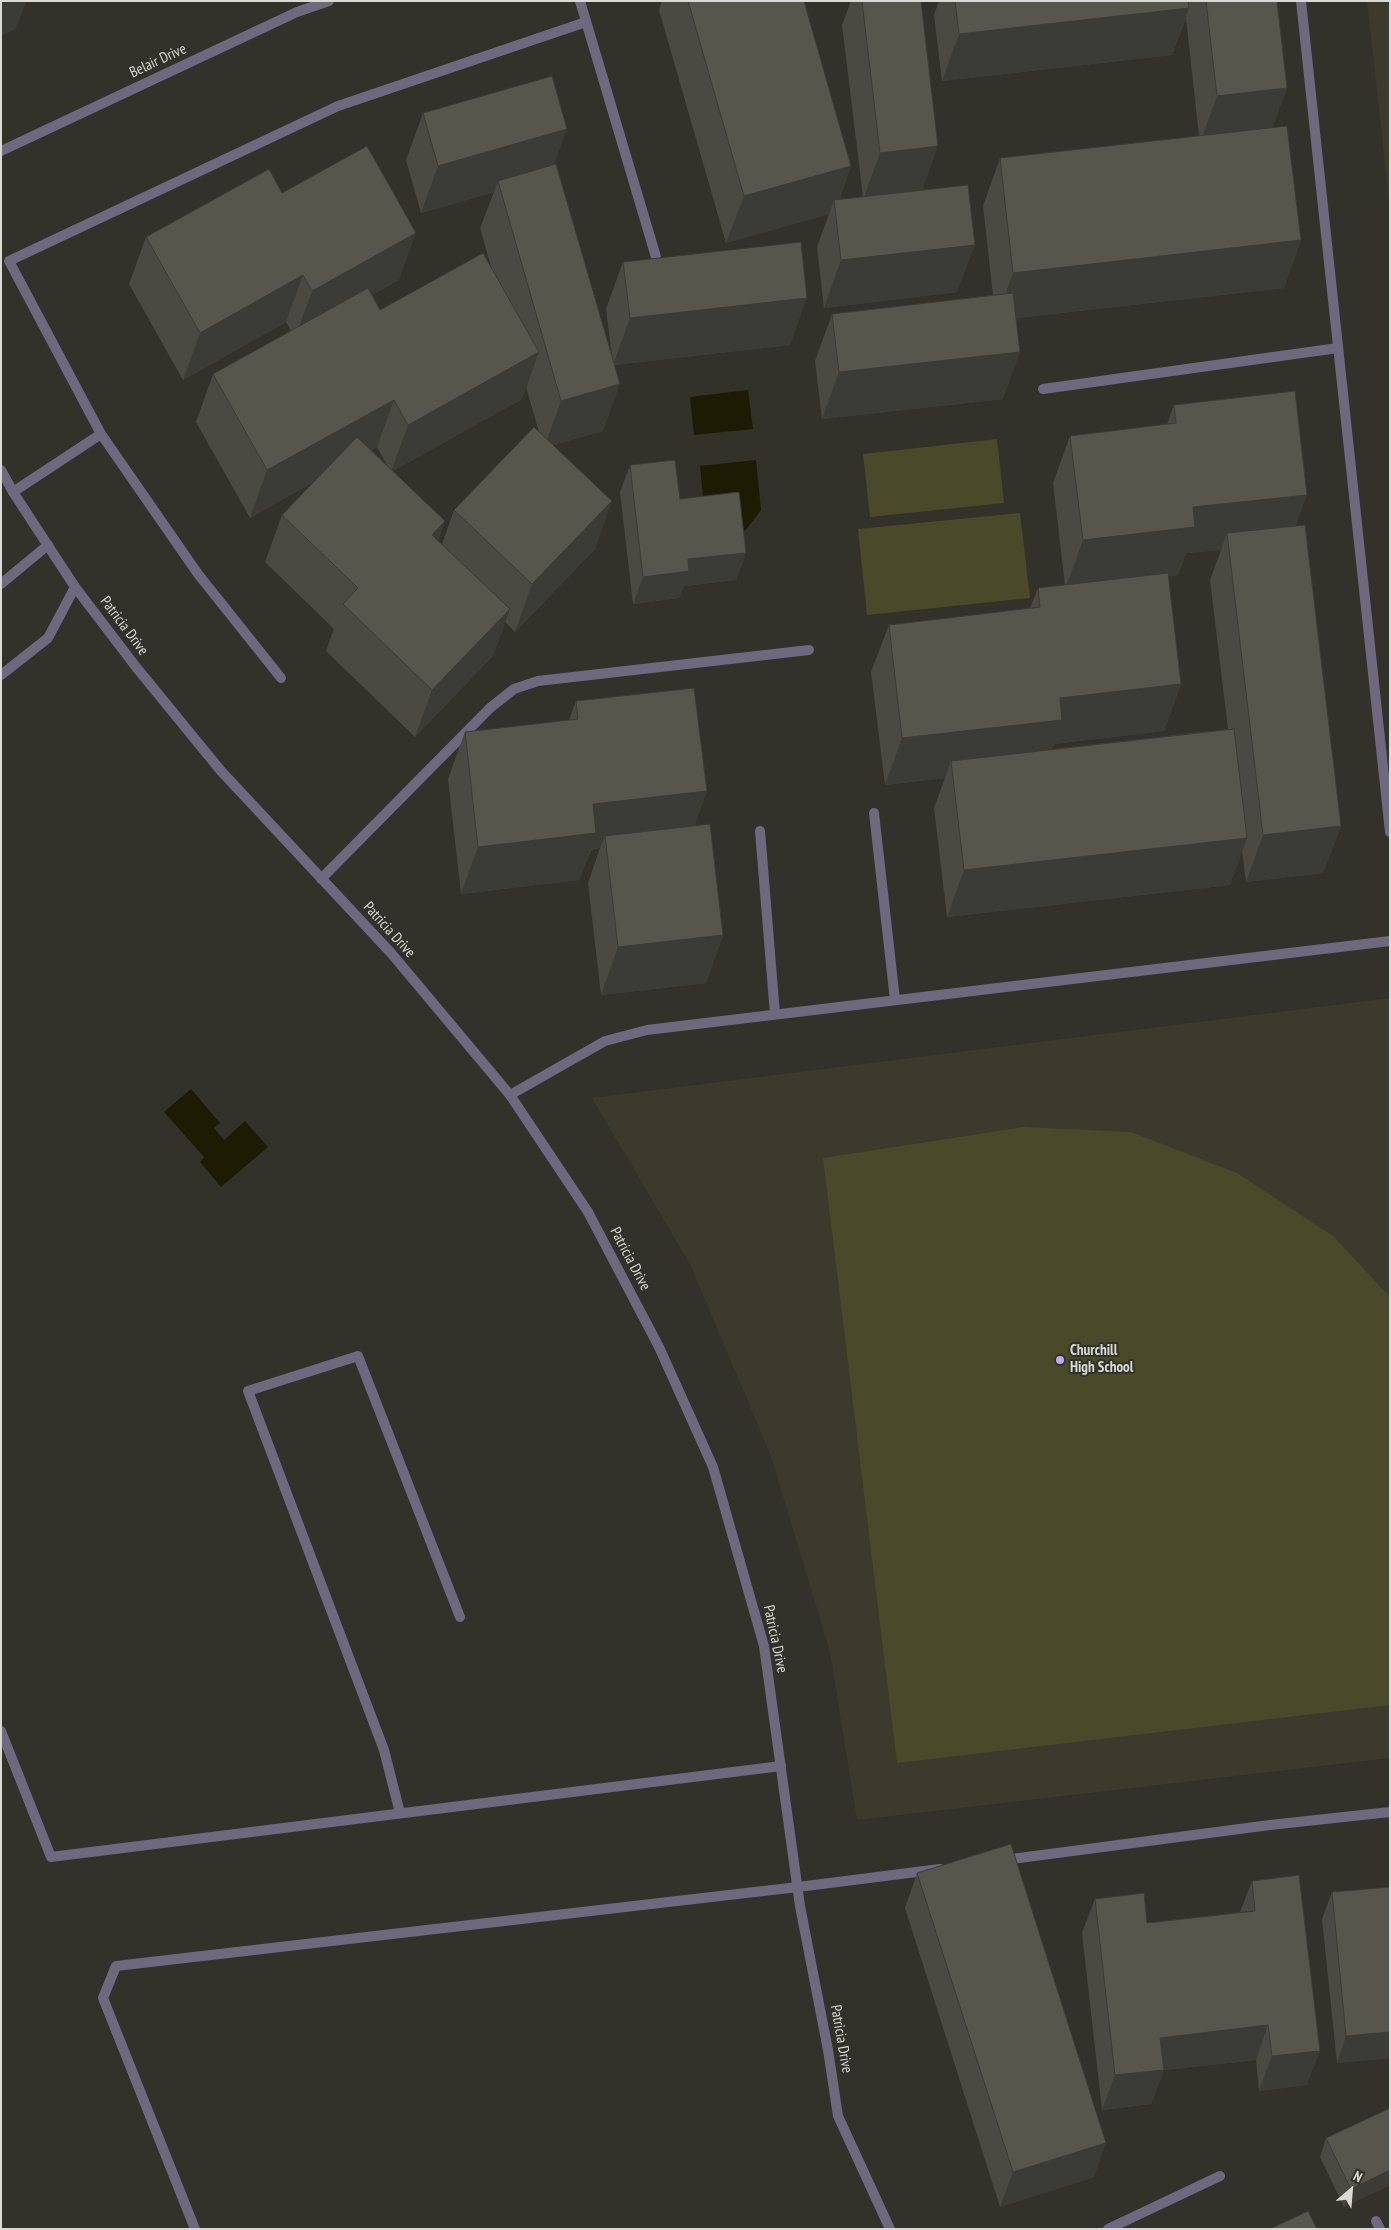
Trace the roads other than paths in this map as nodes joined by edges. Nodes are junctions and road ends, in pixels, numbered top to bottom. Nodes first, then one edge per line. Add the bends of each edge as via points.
1 (329, 1) edge
2 (580, 1) edge
3 (1301, 1) edge
4 (586, 22) junction
5 (1, 151) edge
6 (656, 257) edge
7 (1338, 348) junction
8 (1043, 389) dead end
9 (101, 434) junction
10 (1, 470) edge
11 (13, 492) junction
12 (48, 545) junction
13 (1, 584) edge
14 (75, 587) junction
15 (808, 650) dead end
16 (1, 675) edge
17 (281, 678) dead end
18 (874, 813) dead end
19 (760, 831) dead end
20 (1390, 832) edge
21 (321, 879) junction
22 (1390, 941) edge
23 (895, 1000) junction
24 (775, 1014) junction
25 (510, 1095) junction
26 (460, 1617) dead end
27 (1, 1731) edge
28 (781, 1766) junction
29 (1390, 1812) edge
30 (400, 1813) junction
31 (995, 1862) edge
32 (955, 1867) edge
33 (798, 1888) junction
34 (1220, 2176) dead end
35 (195, 2229) edge
36 (890, 2229) edge
37 (1108, 2229) edge

1 - 5 street, Belair Drive via 297,12
2 - 4 street
3 - 7 street
4 - 6 street
4 - 9 street via 338,106 9,261
7 - 8 street
7 - 20 street
9 - 11 street
9 - 17 street via 198,574
10 - 11 street, Patricia Drive
11 - 12 street, Patricia Drive
12 - 13 street
12 - 14 street, Patricia Drive
14 - 16 street via 48,638
14 - 21 street, Patricia Drive via 221,772
15 - 21 street via 538,681 514,689 490,708
18 - 23 street
19 - 24 street
21 - 25 street, Patricia Drive via 391,953
22 - 23 street
23 - 24 street
24 - 25 street via 647,1030 605,1041
25 - 28 street, Patricia Drive via 588,1212 659,1347 713,1467 764,1646
26 - 30 street via 358,1356 248,1391 384,1750
27 - 30 street via 51,1857
28 - 30 street
28 - 33 street, Patricia Drive
29 - 31 street
32 - 33 street
33 - 35 street via 116,1966 103,1998
33 - 36 street, Patricia Drive via 838,2116
34 - 37 street

